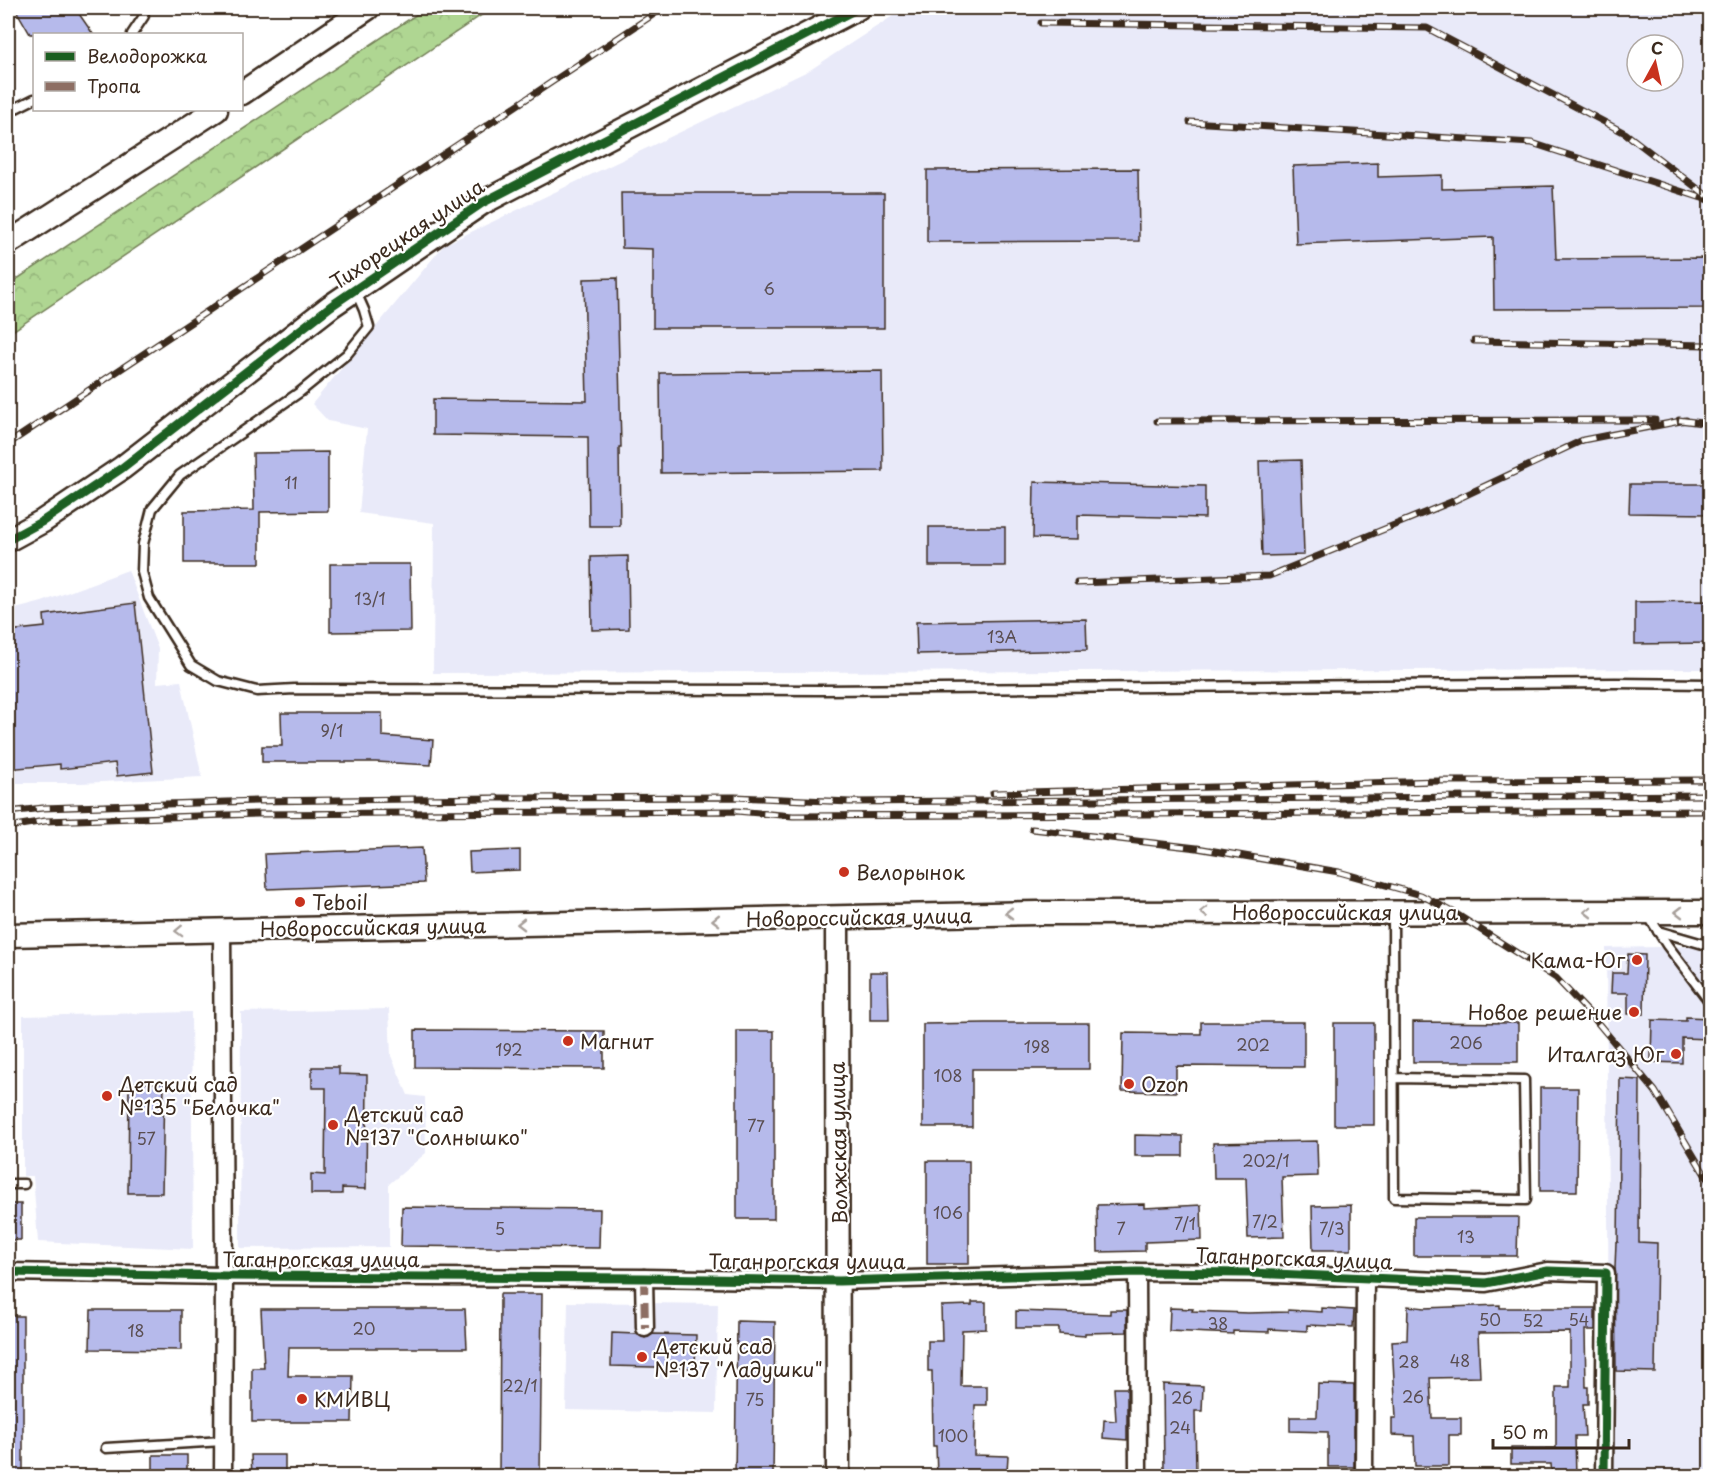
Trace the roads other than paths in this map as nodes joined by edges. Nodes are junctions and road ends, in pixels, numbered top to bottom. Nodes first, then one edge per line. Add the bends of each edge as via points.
1 (141, 8) edge
2 (368, 8) edge
3 (858, 8) edge
4 (133, 33) edge
5 (243, 92) edge
6 (33, 100) edge
7 (214, 111) edge
8 (8, 112) edge
9 (8, 243) edge
10 (355, 290) junction
11 (8, 540) edge
12 (1710, 684) edge
13 (1394, 912) junction
14 (1710, 912) edge
15 (837, 918) junction
16 (1653, 922) junction
17 (222, 930) junction
18 (8, 935) edge
19 (1710, 946) edge
20 (1710, 1002) edge
21 (1394, 1078) junction
22 (8, 1184) edge
23 (24, 1184) dead end
24 (8, 1272) edge
25 (1137, 1272) junction
26 (224, 1276) junction
27 (644, 1278) junction
28 (1365, 1279) junction
29 (839, 1281) junction
30 (645, 1328) dead end
31 (223, 1441) junction
32 (106, 1448) dead end
33 (223, 1476) edge
34 (838, 1476) edge
35 (1138, 1476) edge
36 (1364, 1476) edge
37 (1604, 1476) edge

1 - 4 lane via 144,16
2 - 5 street
3 - 10 street, Тихорецкая улица via 482,203
6 - 8 lane
7 - 9 street
10 - 11 street, Тихорецкая улица via 122,468
10 - 12 lane via 369,327 362,338 300,392 180,475 152,509 143,544 142,572 149,598 191,665 218,681 257,691
13 -> 15 street, Новороссийская улица
16 -> 13 street, Новороссийская улица
13 - 21 lane
14 -> 16 street, Новороссийская улица
15 -> 17 street, Новороссийская улица
15 - 29 street, Волжская улица
16 - 19 lane
16 - 20 lane
17 -> 18 street, Новороссийская улица
17 - 26 street
21 - 21 lane via 1394,1198 1526,1200 1524,1080
22 - 23 lane
24 - 26 street, Таганрогская улица
25 - 28 street, Таганрогская улица
25 - 29 street, Таганрогская улица
25 - 35 street
26 - 27 street, Таганрогская улица
26 - 31 street
27 - 29 street, Таганрогская улица
27 - 30 street
28 - 36 street
28 - 37 street, Таганрогская улица via 1486,1283 1548,1271 1606,1273
29 - 34 street, Волжская улица
31 - 32 lane
31 - 33 street

